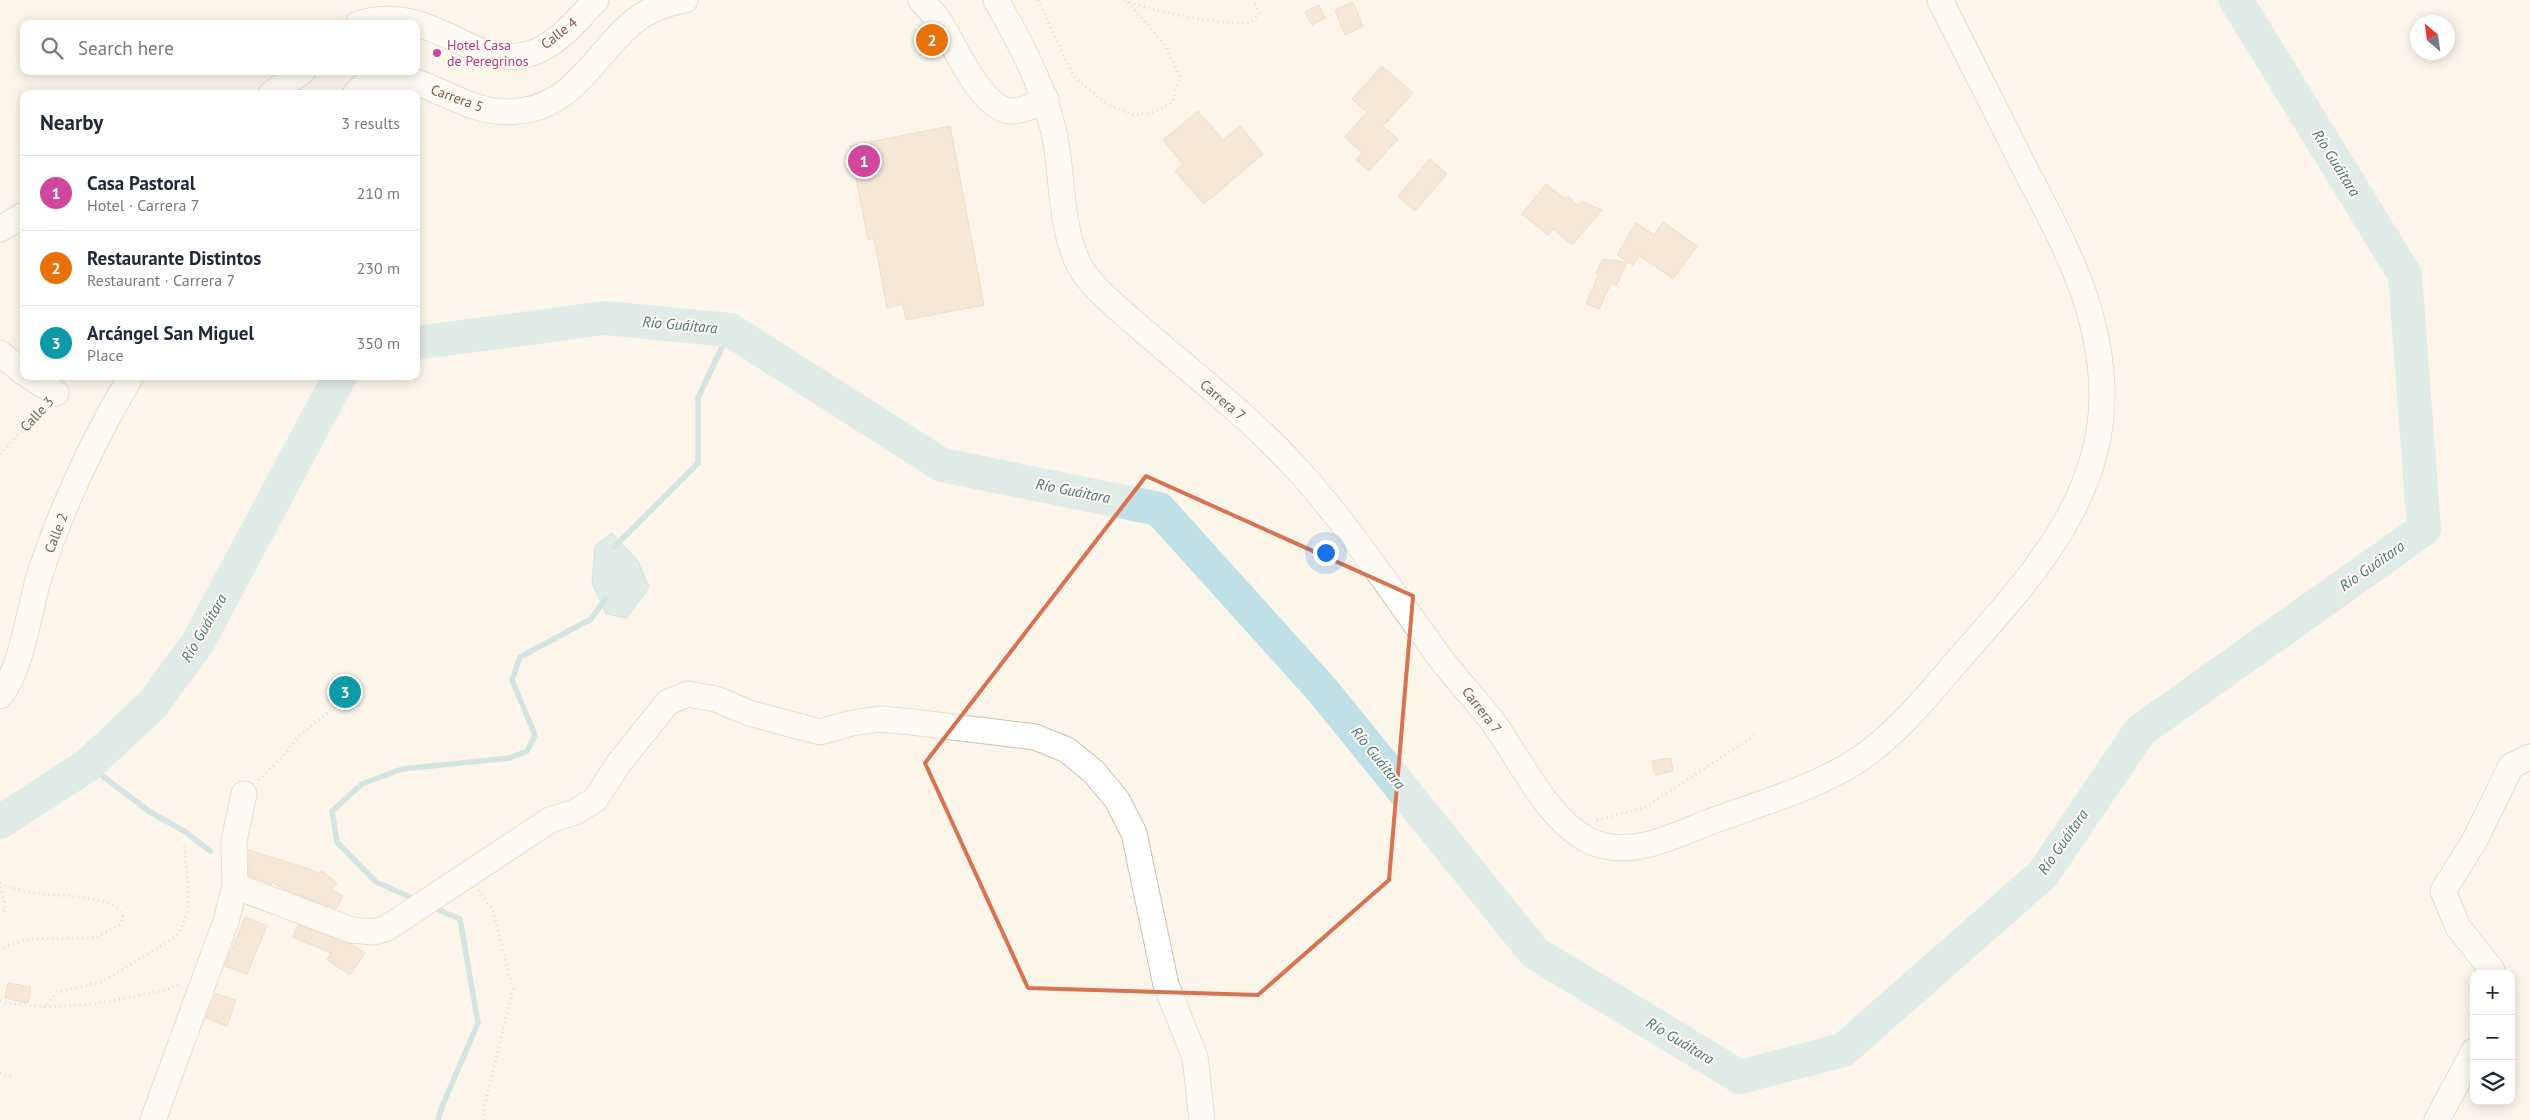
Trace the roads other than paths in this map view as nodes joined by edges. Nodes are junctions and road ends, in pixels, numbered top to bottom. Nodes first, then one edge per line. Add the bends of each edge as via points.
1 (596, 0) edge
2 (685, 0) edge
3 (921, 0) edge
4 (996, 0) edge
5 (1940, 0) edge
6 (364, 20) edge
7 (297, 75) edge
8 (362, 87) edge
9 (277, 90) edge
10 (1046, 99) junction
11 (20, 217) edge
12 (0, 229) edge
13 (0, 353) edge
14 (20, 370) edge
15 (35, 380) edge
16 (129, 380) edge
17 (56, 393) road end
18 (0, 696) edge
19 (2530, 757) edge
20 (244, 794) road end
21 (235, 886) junction
22 (2492, 970) edge
23 (2470, 1058) edge
24 (153, 1120) edge
25 (1202, 1120) edge
26 (2437, 1120) edge

1 - 6 street, Calle 4 via 549,45 531,53 515,55 494,50 438,12 416,5 380,9
2 - 8 street, Carrera 5 via 663,4 634,22 566,93 541,106 519,111 475,107 415,82 381,76
3 - 10 street via 940,22 965,68 999,107 1013,111
4 - 10 street, Carrera 7 via 1030,59
5 - 10 street, Carrera 7 via 2052,221 2090,308 2099,346 2102,397 2099,435 2086,480 2064,526 2022,587 1883,742 1854,763 1826,777 1659,841 1624,849 1593,843 1568,827 1492,721 1305,478 1273,442 1100,292 1080,266 1068,235 1054,131
7 - 9 street
11 - 12 street
13 - 14 street
15 - 17 street
16 - 18 street, Calle 2 via 76,483 57,528 39,577 14,673
19 - 22 street via 2511,766 2474,840 2443,892 2458,928
20 - 21 street via 234,841
21 - 24 street via 223,931
21 - 25 street via 351,930 362,932 387,928 550,820 575,812 595,800 619,763 668,702 688,694 716,699 749,713 820,732 880,719 1035,737 1067,750 1094,772 1117,800 1134,833 1166,985 1195,1057
23 - 26 street

